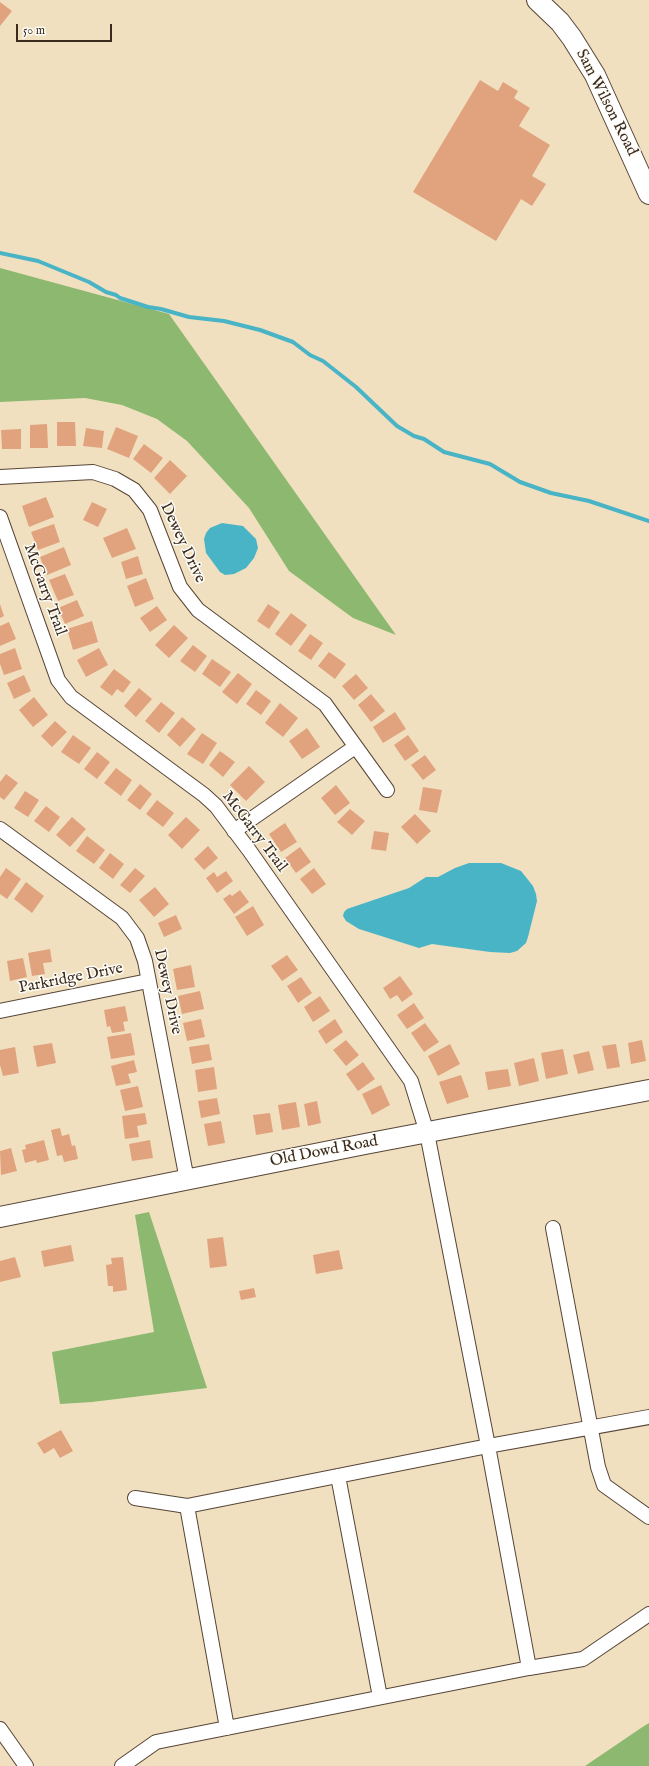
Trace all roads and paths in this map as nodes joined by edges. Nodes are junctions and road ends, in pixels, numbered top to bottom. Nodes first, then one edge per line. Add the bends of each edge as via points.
1 (537, 0) edge
2 (649, 194) edge
3 (0, 477) edge
4 (0, 517) edge
5 (355, 747) junction
6 (387, 790) dead end
7 (0, 829) edge
8 (234, 832) junction
9 (148, 981) junction
10 (0, 1011) edge
11 (649, 1090) edge
12 (427, 1133) junction
13 (187, 1180) junction
14 (0, 1217) edge
15 (553, 1228) dead end
16 (649, 1417) edge
17 (591, 1428) junction
18 (488, 1446) junction
19 (338, 1476) junction
20 (135, 1498) dead end
21 (187, 1506) junction
22 (649, 1517) edge
23 (649, 1614) edge
24 (529, 1668) junction
25 (380, 1698) junction
26 (227, 1728) junction
27 (0, 1729) edge
28 (26, 1766) edge
29 (122, 1766) edge

1 - 2 street, Sam Wilson Road via 560,22 595,75
3 - 5 street, Dewey Drive via 93,472 115,479 134,490 150,510 180,587 198,610 325,704
4 - 8 street, McGarry Trail via 58,680 71,697 204,795 216,806
5 - 6 street, Dewey Drive
5 - 8 street
7 - 9 street, Dewey Drive via 122,918 137,938 145,961
8 - 12 street, McGarry Trail via 411,1081
9 - 10 street, Parkridge Drive
9 - 13 street, Dewey Drive
11 - 12 street, Old Dowd Road
12 - 13 street, Old Dowd Road
12 - 18 street, McGarry Trail
13 - 14 street, Old Dowd Road
15 - 17 street
16 - 17 street
17 - 18 street
17 - 22 street via 604,1485
18 - 19 street
18 - 24 street, McGarry Trail
19 - 21 street
19 - 25 street
20 - 21 street
21 - 26 street
23 - 24 street via 583,1660
24 - 25 street
25 - 26 street
26 - 29 street via 156,1742
27 - 28 street

